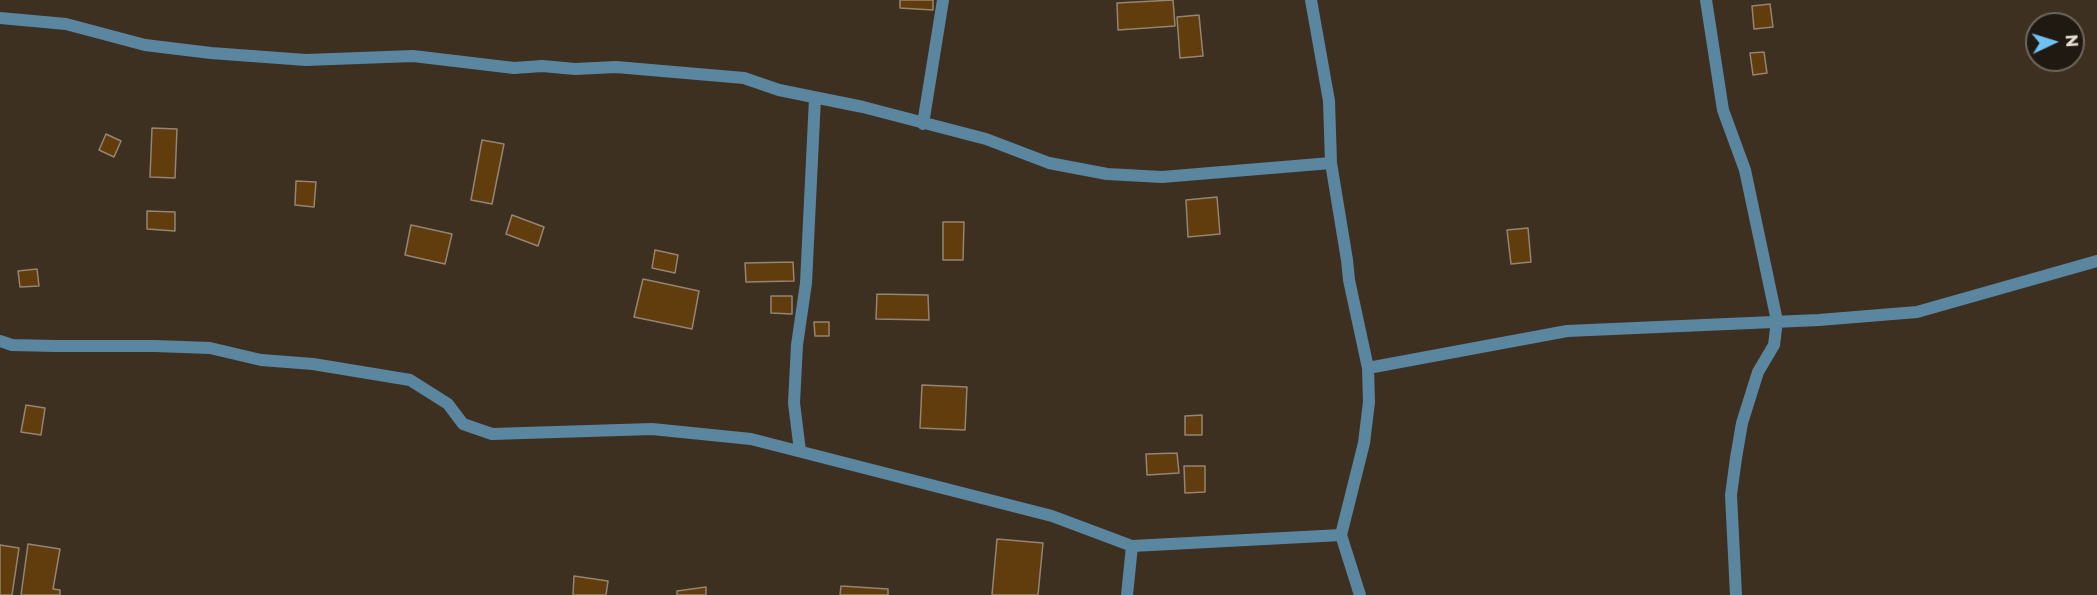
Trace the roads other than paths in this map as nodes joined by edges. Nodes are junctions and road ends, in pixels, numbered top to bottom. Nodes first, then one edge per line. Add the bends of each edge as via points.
1 (943, 0) edge
2 (1311, 0) edge
3 (1706, 0) edge
4 (0, 18) edge
5 (815, 98) junction
6 (923, 124) junction
7 (1331, 163) junction
8 (2097, 261) edge
9 (1777, 321) junction
10 (0, 341) edge
11 (1368, 368) junction
12 (800, 451) junction
13 (1341, 535) junction
14 (1132, 546) junction
15 (1127, 595) edge
16 (1360, 595) edge
17 (1736, 595) edge

1 - 6 street
2 - 7 street via 1329,101
3 - 9 street via 1723,110 1745,170
4 - 5 street via 66,24 176,50 306,60 413,56 513,68 616,67 744,78
5 - 6 street
5 - 12 street via 806,283 794,403
6 - 7 street via 986,138 1049,163 1107,174 1162,177
7 - 11 street via 1349,280
8 - 9 street via 1917,312
9 - 11 street via 1567,331
9 - 17 street via 1774,345 1758,372 1742,423 1736,458 1731,495
10 - 12 street via 12,345 210,348 261,360 410,380 447,404 463,424 492,434 652,429 751,439
11 - 13 street via 1364,443
12 - 14 street via 1052,516
13 - 14 street
13 - 16 street
14 - 15 street

